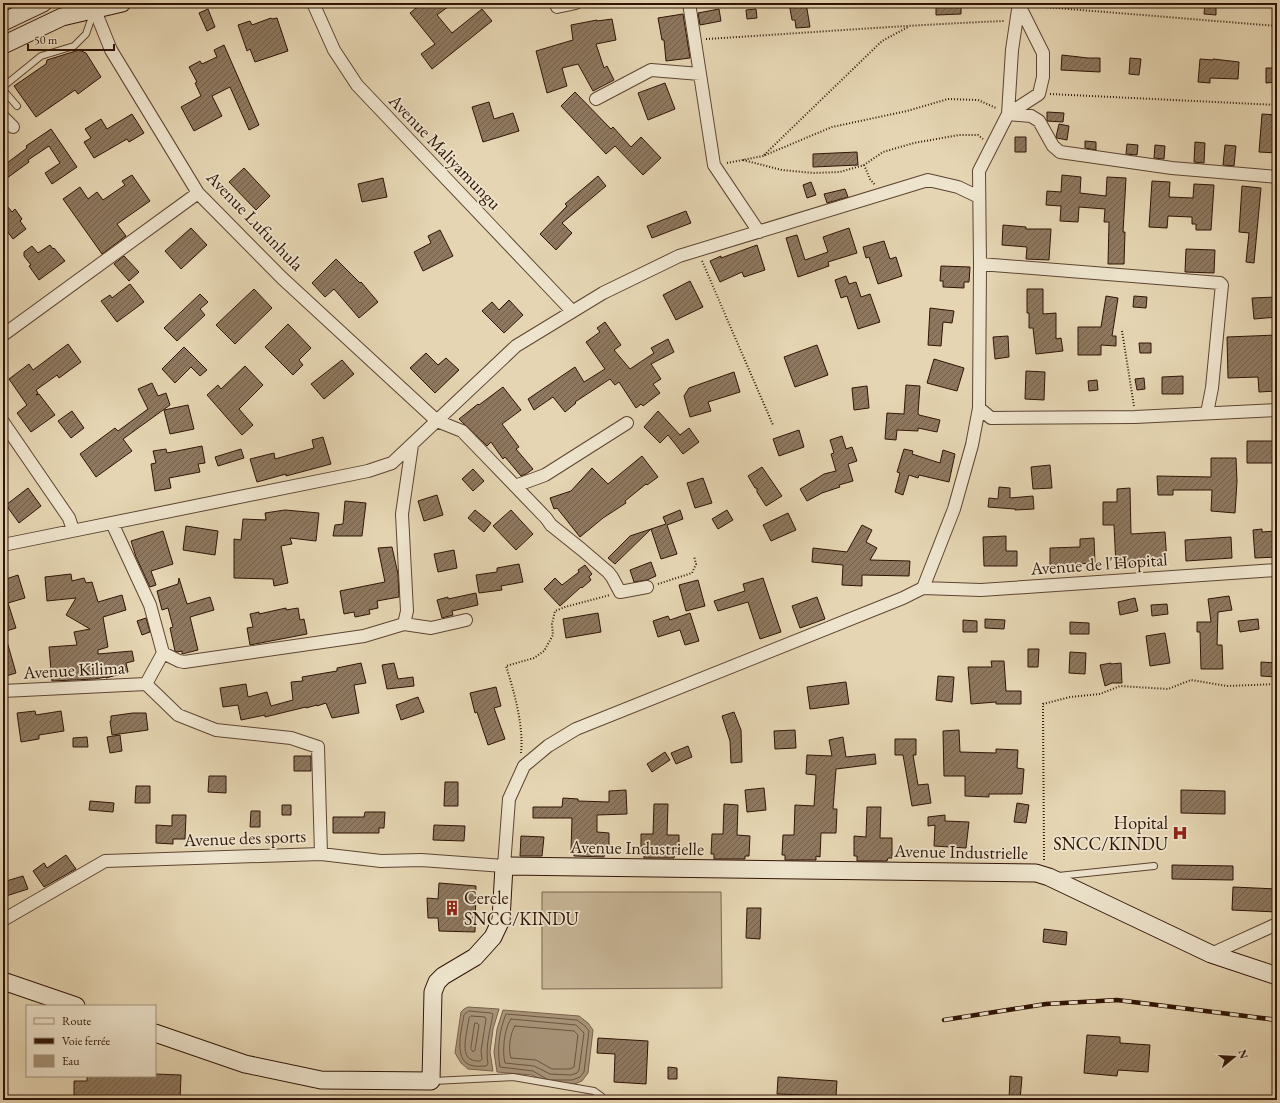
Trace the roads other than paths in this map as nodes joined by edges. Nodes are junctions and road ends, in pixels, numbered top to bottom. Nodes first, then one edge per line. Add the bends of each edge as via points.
1 (43, 3) edge
2 (122, 3) edge
3 (313, 3) edge
4 (576, 3) edge
5 (689, 3) edge
6 (1019, 4) edge
7 (93, 6) edge
8 (557, 8) dead end
9 (3, 22) edge
10 (3, 45) edge
11 (700, 74) junction
12 (596, 99) dead end
13 (17, 106) dead end
14 (1008, 114) junction
15 (3, 117) edge
16 (13, 127) dead end
17 (1277, 176) edge
18 (198, 193) junction
19 (979, 197) junction
20 (759, 232) junction
21 (980, 264) junction
22 (572, 311) junction
23 (3, 335) edge
24 (979, 408) junction
25 (1277, 410) edge
26 (1207, 413) junction
27 (436, 421) junction
28 (3, 422) edge
29 (627, 423) dead end
30 (412, 445) junction
31 (515, 486) junction
32 (112, 523) junction
33 (73, 530) junction
34 (3, 545) edge
35 (1277, 570) edge
36 (647, 587) road end
37 (923, 588) junction
38 (466, 620) dead end
39 (404, 624) junction
40 (163, 653) junction
41 (146, 684) junction
42 (3, 691) edge
43 (321, 854) junction
44 (504, 866) junction
45 (1154, 866) dead end
46 (1046, 876) junction
47 (3, 920) edge
48 (1277, 924) edge
49 (1211, 954) junction
50 (1277, 976) edge
51 (3, 981) edge
52 (73, 1005) edge
53 (156, 1033) edge
54 (431, 1081) junction
55 (601, 1096) dead end

1 - 9 street
2 - 7 street
3 - 22 street, Avenue Maliyamungu via 334,50 357,85
4 - 8 street
5 - 11 street
6 - 14 street via 1012,50
6 - 14 street via 1043,53 1043,77 1039,94
7 - 10 street via 62,17
7 - 13 lane via 86,34 74,46 41,56 4,86 4,91
7 - 18 street, Avenue Lufunhula via 111,50
11 - 12 street via 651,70
11 - 20 street via 714,165
14 - 17 street via 1031,116 1039,121 1053,146 1060,152 1172,168
14 - 19 street via 979,171
15 - 16 street
18 - 23 street
18 - 27 street, Avenue Lufunhula via 282,278
19 - 20 street via 958,187 928,180
19 - 21 street
20 - 22 street via 679,256
21 - 24 street
21 - 26 street via 1220,283 1222,285 1212,388
22 - 27 street via 516,346
24 - 26 street via 991,418 1135,417
24 - 37 street via 954,509
25 - 26 street
27 - 30 street
27 - 31 street via 462,431
28 - 33 street via 69,518
29 - 31 street via 545,475
30 - 32 street via 392,463 368,470
30 - 39 street via 402,514 407,611
31 - 36 street via 551,525 608,572 620,592
32 - 33 street
32 - 40 street via 150,606
33 - 34 street
35 - 37 street, Avenue de l'Hopital via 981,590
37 - 44 street via 576,729 548,746 524,766 509,799
38 - 39 street via 431,628
39 - 40 street via 364,636 184,662
40 - 41 street
41 - 42 street, Avenue Kilima
41 - 43 street via 178,715 216,730 281,736 318,747
43 - 44 street, Avenue des sports via 381,862 421,860
43 - 47 street, Avenue des sports via 105,861
44 - 46 street, Avenue Industrielle via 1036,873
44 - 54 street via 501,920 492,937 475,957 443,976 433,992
45 - 46 lane
46 - 49 street, Avenue Industrielle
48 - 49 street
49 - 50 street, Avenue Industrielle
51 - 52 street
53 - 54 street via 244,1064 320,1080
54 - 55 lane via 512,1077 594,1091

